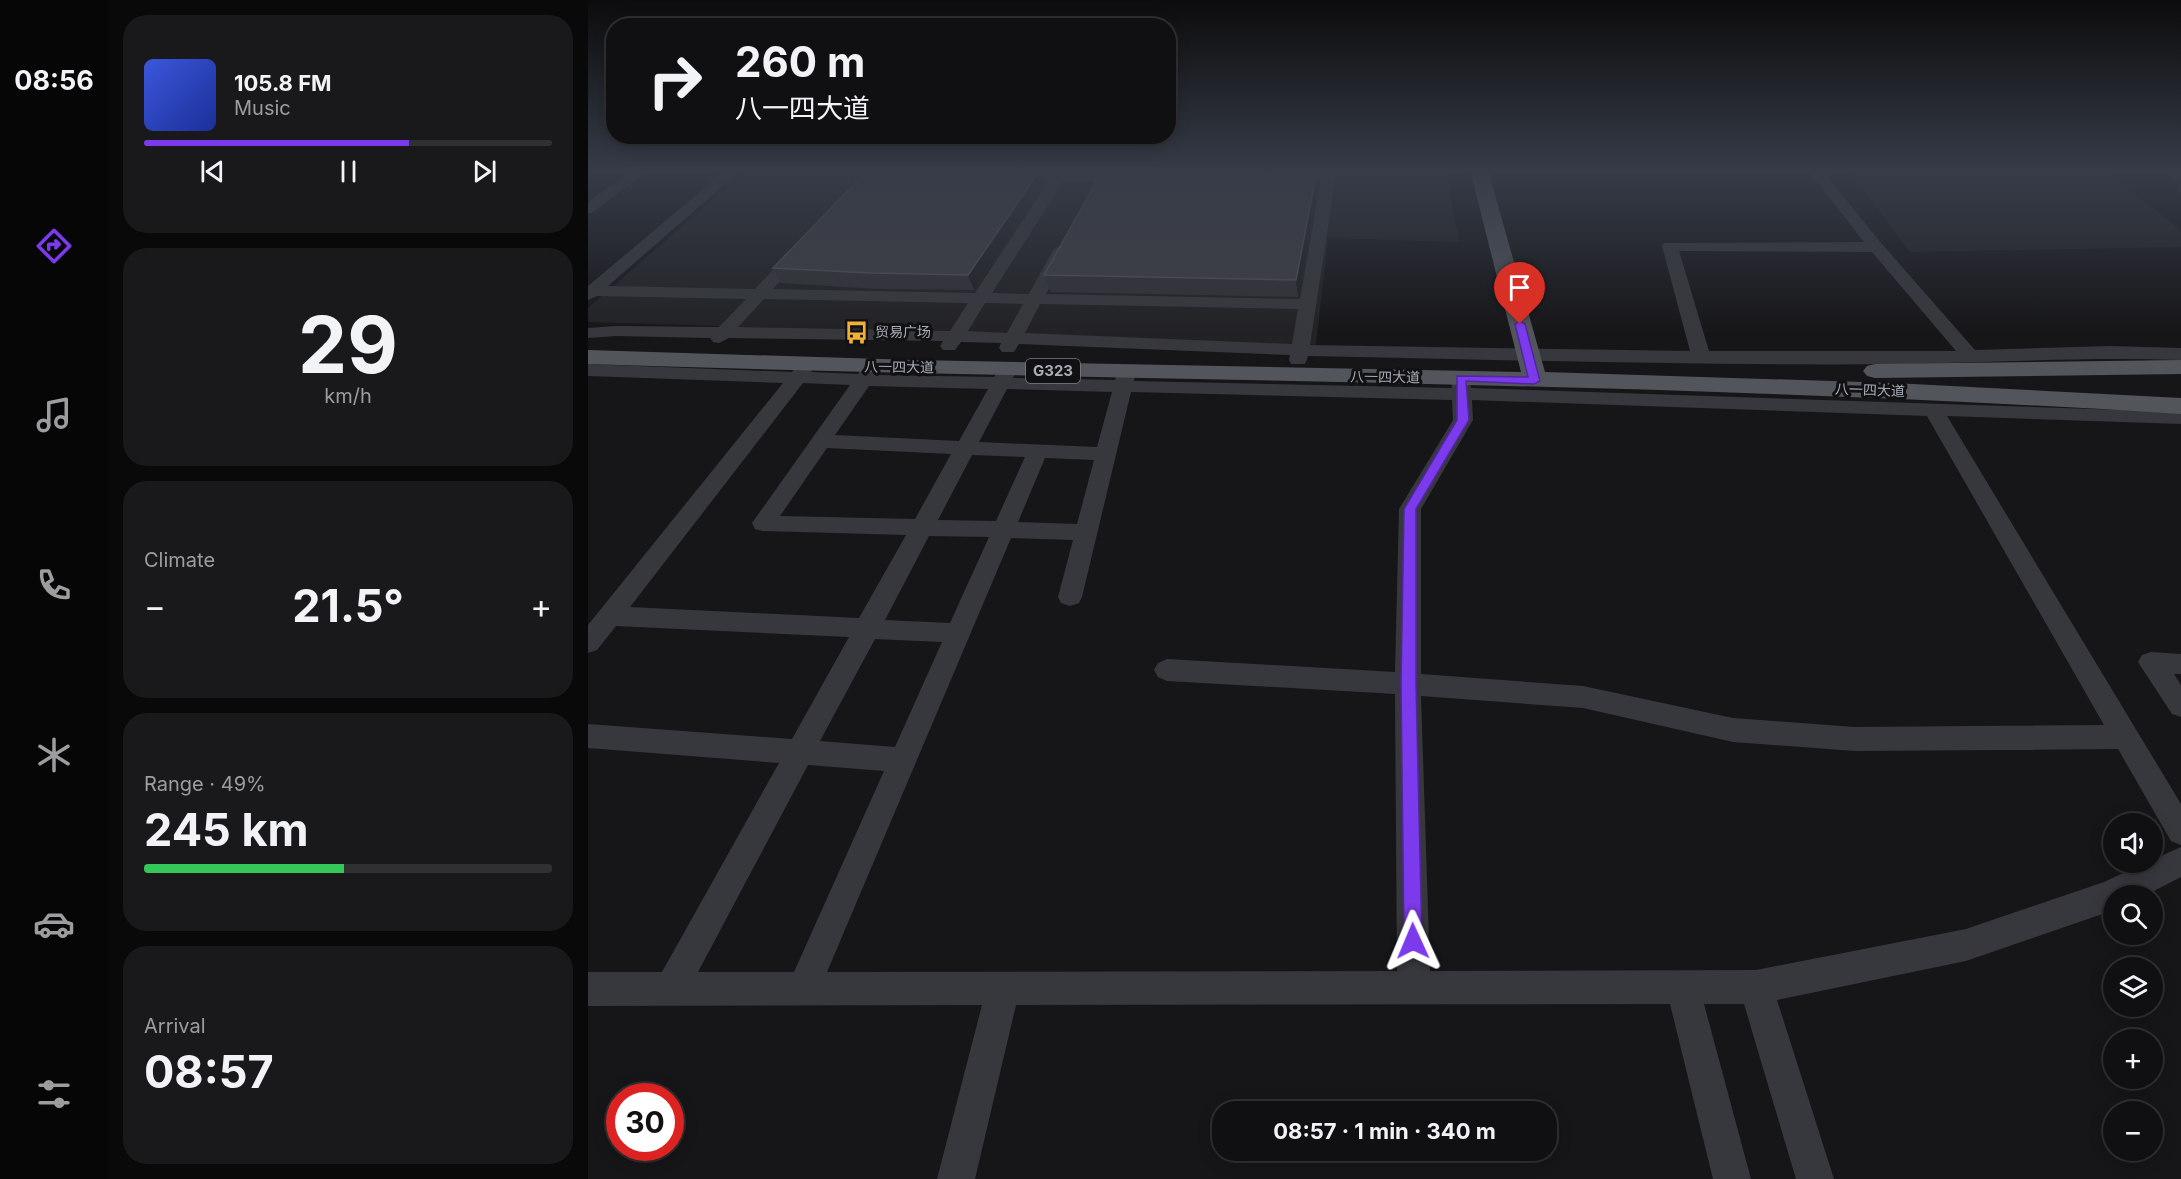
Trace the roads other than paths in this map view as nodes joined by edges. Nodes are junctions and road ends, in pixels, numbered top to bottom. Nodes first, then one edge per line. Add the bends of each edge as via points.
1 (670, 225) edge
2 (1027, 225) edge
3 (1320, 225) edge
4 (1481, 225) edge
5 (1491, 225) edge
6 (1859, 225) edge
7 (1068, 238) edge
8 (808, 242) edge
9 (1876, 247) junction
10 (590, 293) edge
11 (760, 294) junction
12 (979, 298) junction
13 (1034, 299) junction
14 (1306, 304) junction
15 (588, 333) edge
16 (718, 339) junction
17 (588, 341) edge
18 (952, 342) junction
19 (2181, 354) edge
20 (1298, 355) junction
21 (1701, 356) junction
22 (1969, 356) junction
23 (588, 357) edge
24 (1007, 360) junction
25 (1523, 367) junction
26 (2181, 367) edge
27 (588, 370) edge
28 (802, 372) junction
29 (868, 373) junction
30 (1125, 379) junction
31 (2181, 380) edge
32 (1888, 381) junction
33 (1462, 386) junction
34 (2181, 396) edge
35 (2181, 406) edge
36 (1933, 409) junction
37 (2181, 418) edge
38 (822, 441) junction
39 (965, 448) junction
40 (1038, 451) junction
41 (1104, 454) junction
42 (922, 527) junction
43 (1003, 530) junction
44 (1085, 532) junction
45 (1070, 597) dead end
46 (609, 616) junction
47 (867, 628) junction
48 (959, 633) junction
49 (588, 643) edge
50 (2181, 664) edge
51 (1167, 670) dead end
52 (1408, 684) junction
53 (2181, 706) edge
54 (588, 736) edge
55 (2126, 737) junction
56 (800, 752) junction
57 (903, 760) junction
58 (2181, 831) edge
59 (2181, 862) edge
60 (1414, 987) junction
61 (1683, 987) junction
62 (1756, 987) junction
63 (1003, 988) junction
64 (588, 989) edge
65 (671, 989) junction
66 (803, 989) junction
67 (956, 1179) edge
68 (1732, 1179) edge
69 (1815, 1179) edge

1 - 10 street
2 - 12 street
3 - 14 street
4 - 25 main road
5 - 25 main road
6 - 9 street
7 - 13 street
8 - 11 street
9 - 21 street via 1670,246
9 - 22 street
10 - 11 street
11 - 12 street
11 - 16 street
12 - 13 street
12 - 18 street
13 - 14 street
13 - 24 street
14 - 20 street
15 - 16 street via 616,330
16 - 17 main road, 八一四大道 / G323
16 - 18 main road, 八一四大道 / G323
18 - 24 main road, 八一四大道 / G323
19 - 22 street
20 - 24 main road, 八一四大道 / G323
20 - 25 main road, 八一四大道 / G323
21 - 22 street
21 - 25 street
23 - 28 main road, 八一四大道 / G323
24 - 29 main road, 八一四大道 / G323
24 - 30 main road, 八一四大道 / G323
24 - 39 street
25 - 32 main road, 八一四大道
25 - 33 main road, 八一四大道 / G323
26 - 32 main road, 八一四大道
27 - 28 street
28 - 29 main road, 八一四大道 / G323
28 - 46 street
29 - 38 street
30 - 33 main road, 八一四大道 / G323
30 - 41 street
31 - 32 main road
32 - 34 main road
32 - 35 main road, 八一四大道
33 - 36 street
33 - 52 street via 1463,420 1410,509
36 - 37 street
36 - 55 street
38 - 39 street
38 - 42 street via 763,523
39 - 40 street
39 - 42 street
40 - 41 street
40 - 43 street
41 - 44 street
42 - 43 street
42 - 47 street
43 - 44 street
43 - 48 street
44 - 45 street
46 - 47 street
46 - 49 street
47 - 48 street
47 - 56 street
48 - 57 street
50 - 53 street via 2151,662
51 - 52 street
52 - 55 street via 1583,697 1733,729 1833,737
52 - 60 street
54 - 56 street
55 - 58 street
56 - 57 street
56 - 65 street
57 - 66 street
59 - 62 street via 2109,896 1966,945
60 - 61 street
60 - 63 street
61 - 62 street
61 - 68 street
62 - 69 street
63 - 66 street
63 - 67 street
64 - 65 street
65 - 66 street

